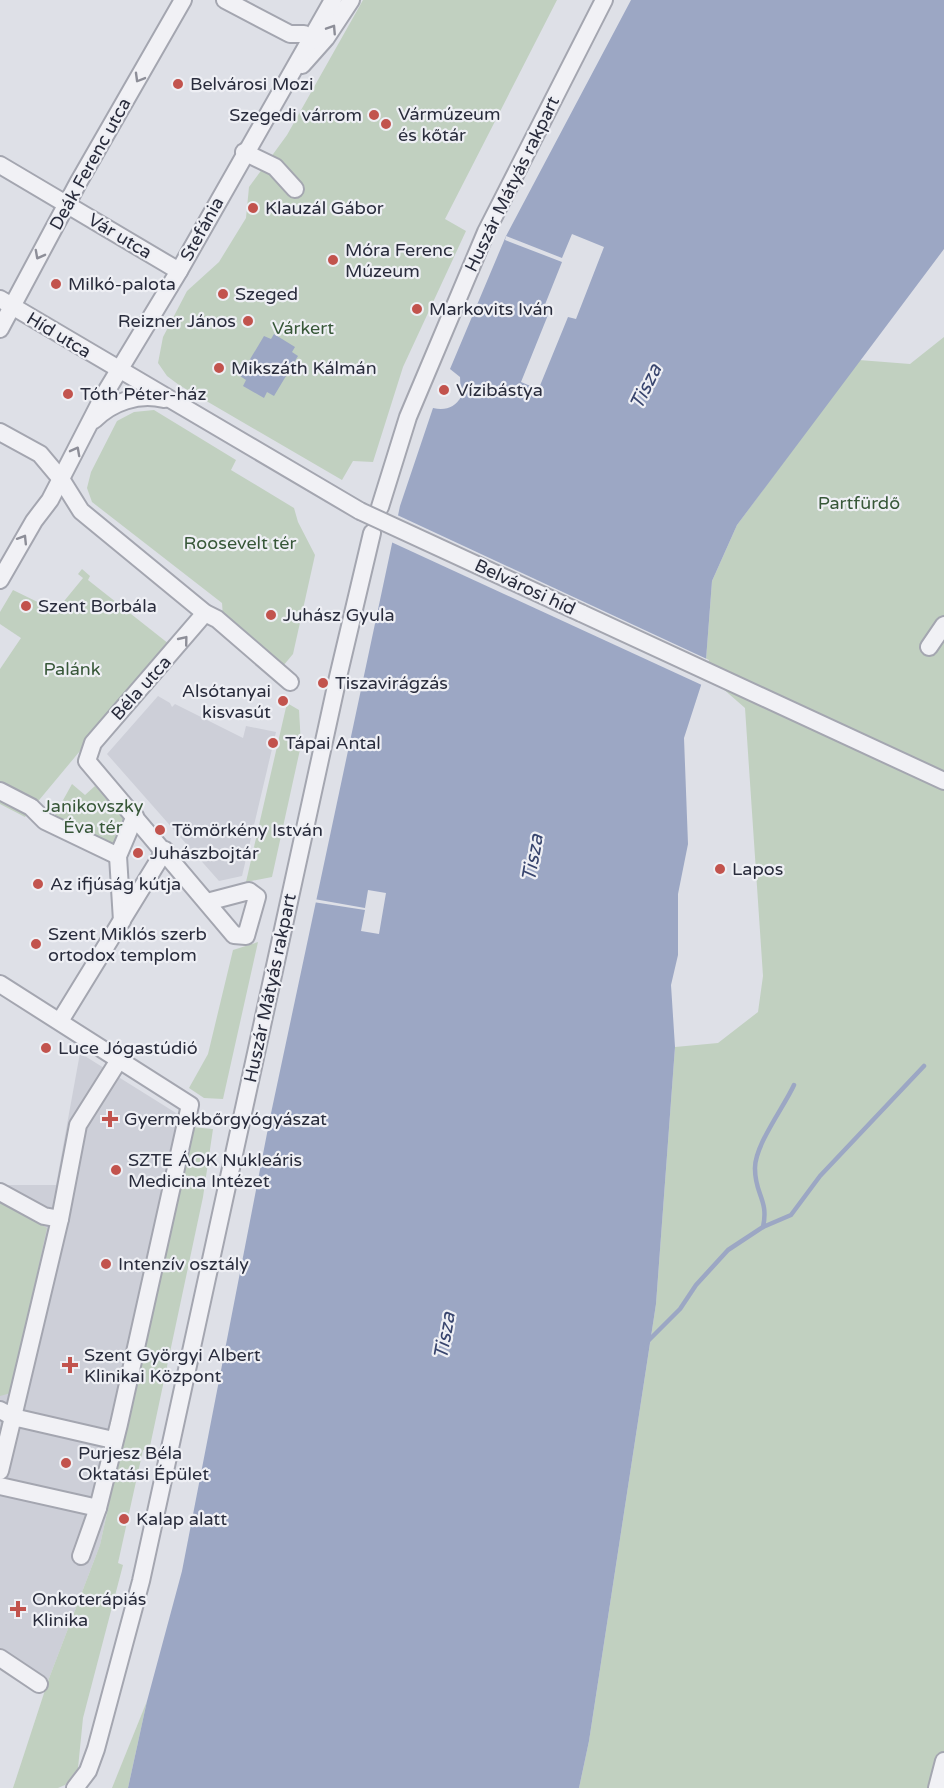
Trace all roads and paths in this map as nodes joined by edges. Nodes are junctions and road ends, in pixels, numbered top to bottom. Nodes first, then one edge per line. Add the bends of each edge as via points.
1 (183, 0) edge
2 (225, 0) edge
3 (333, 0) edge
4 (351, 0) edge
5 (604, 0) edge
6 (304, 34) dead end
7 (284, 86) junction
8 (244, 152) junction
9 (0, 165) edge
10 (295, 189) dead end
11 (67, 204) junction
12 (179, 271) junction
13 (6, 303) edge
14 (0, 329) edge
15 (119, 370) junction
16 (173, 402) junction
17 (90, 423) junction
18 (0, 432) edge
19 (61, 479) junction
20 (380, 507) dead end
21 (372, 533) dead end
22 (0, 580) edge
23 (205, 613) junction
24 (944, 625) edge
25 (929, 647) dead end
26 (290, 682) dead end
27 (944, 781) edge
28 (0, 791) edge
29 (135, 816) junction
30 (165, 850) junction
31 (118, 856) junction
32 (207, 902) junction
33 (122, 921) junction
34 (0, 984) edge
35 (60, 1020) junction
36 (119, 1060) junction
37 (0, 1192) edge
38 (60, 1219) junction
39 (6, 1413) edge
40 (113, 1440) junction
41 (0, 1471) edge
42 (0, 1486) edge
43 (98, 1508) junction
44 (81, 1556) dead end
45 (0, 1659) edge
46 (39, 1684) dead end
47 (944, 1761) edge
48 (75, 1788) edge
49 (937, 1788) edge

1 -> 11 street, Deák Ferenc utca
2 - 6 street via 290,34
3 - 7 street, Stefánia
7 -> 4 street, Stefánia via 326,38
5 - 20 street, Huszár Mátyás rakpart via 486,232 408,417
7 - 8 street, Stefánia
8 - 10 street via 275,167
8 - 12 street, Stefánia
9 - 11 street, Vár utca
11 - 12 street, Vár utca
11 -> 13 street, Deák Ferenc utca
12 - 15 street, Stefánia
13 - 14 street, Deák Ferenc utca
13 - 15 street, Híd utca
15 - 16 street, Belvárosi híd
15 - 17 street
16 - 17 street via 147,398 122,402
16 - 27 street, Belvárosi híd, bridge via 360,511
19 -> 17 street
18 - 19 street via 40,454
22 -> 19 street
19 - 23 street via 81,511
21 - 48 street, Huszár Mátyás rakpart via 141,1581 96,1749 88,1771
23 - 26 street
29 -> 23 street, Béla utca via 90,767 87,755 93,743
24 - 25 street
28 - 31 street via 32,807 45,821
29 - 30 street
29 - 31 street
30 - 32 street
30 - 33 street
31 - 33 street
32 - 32 street via 234,935 246,936 257,897 249,891
33 - 35 street
34 - 35 street
35 - 36 street
36 - 38 street via 78,1125
36 - 40 street via 190,1105
37 - 38 street via 44,1216
38 - 39 street
39 - 40 street
39 - 41 street
40 - 43 street
42 - 43 street
43 - 44 street
45 - 46 street
47 - 49 street

